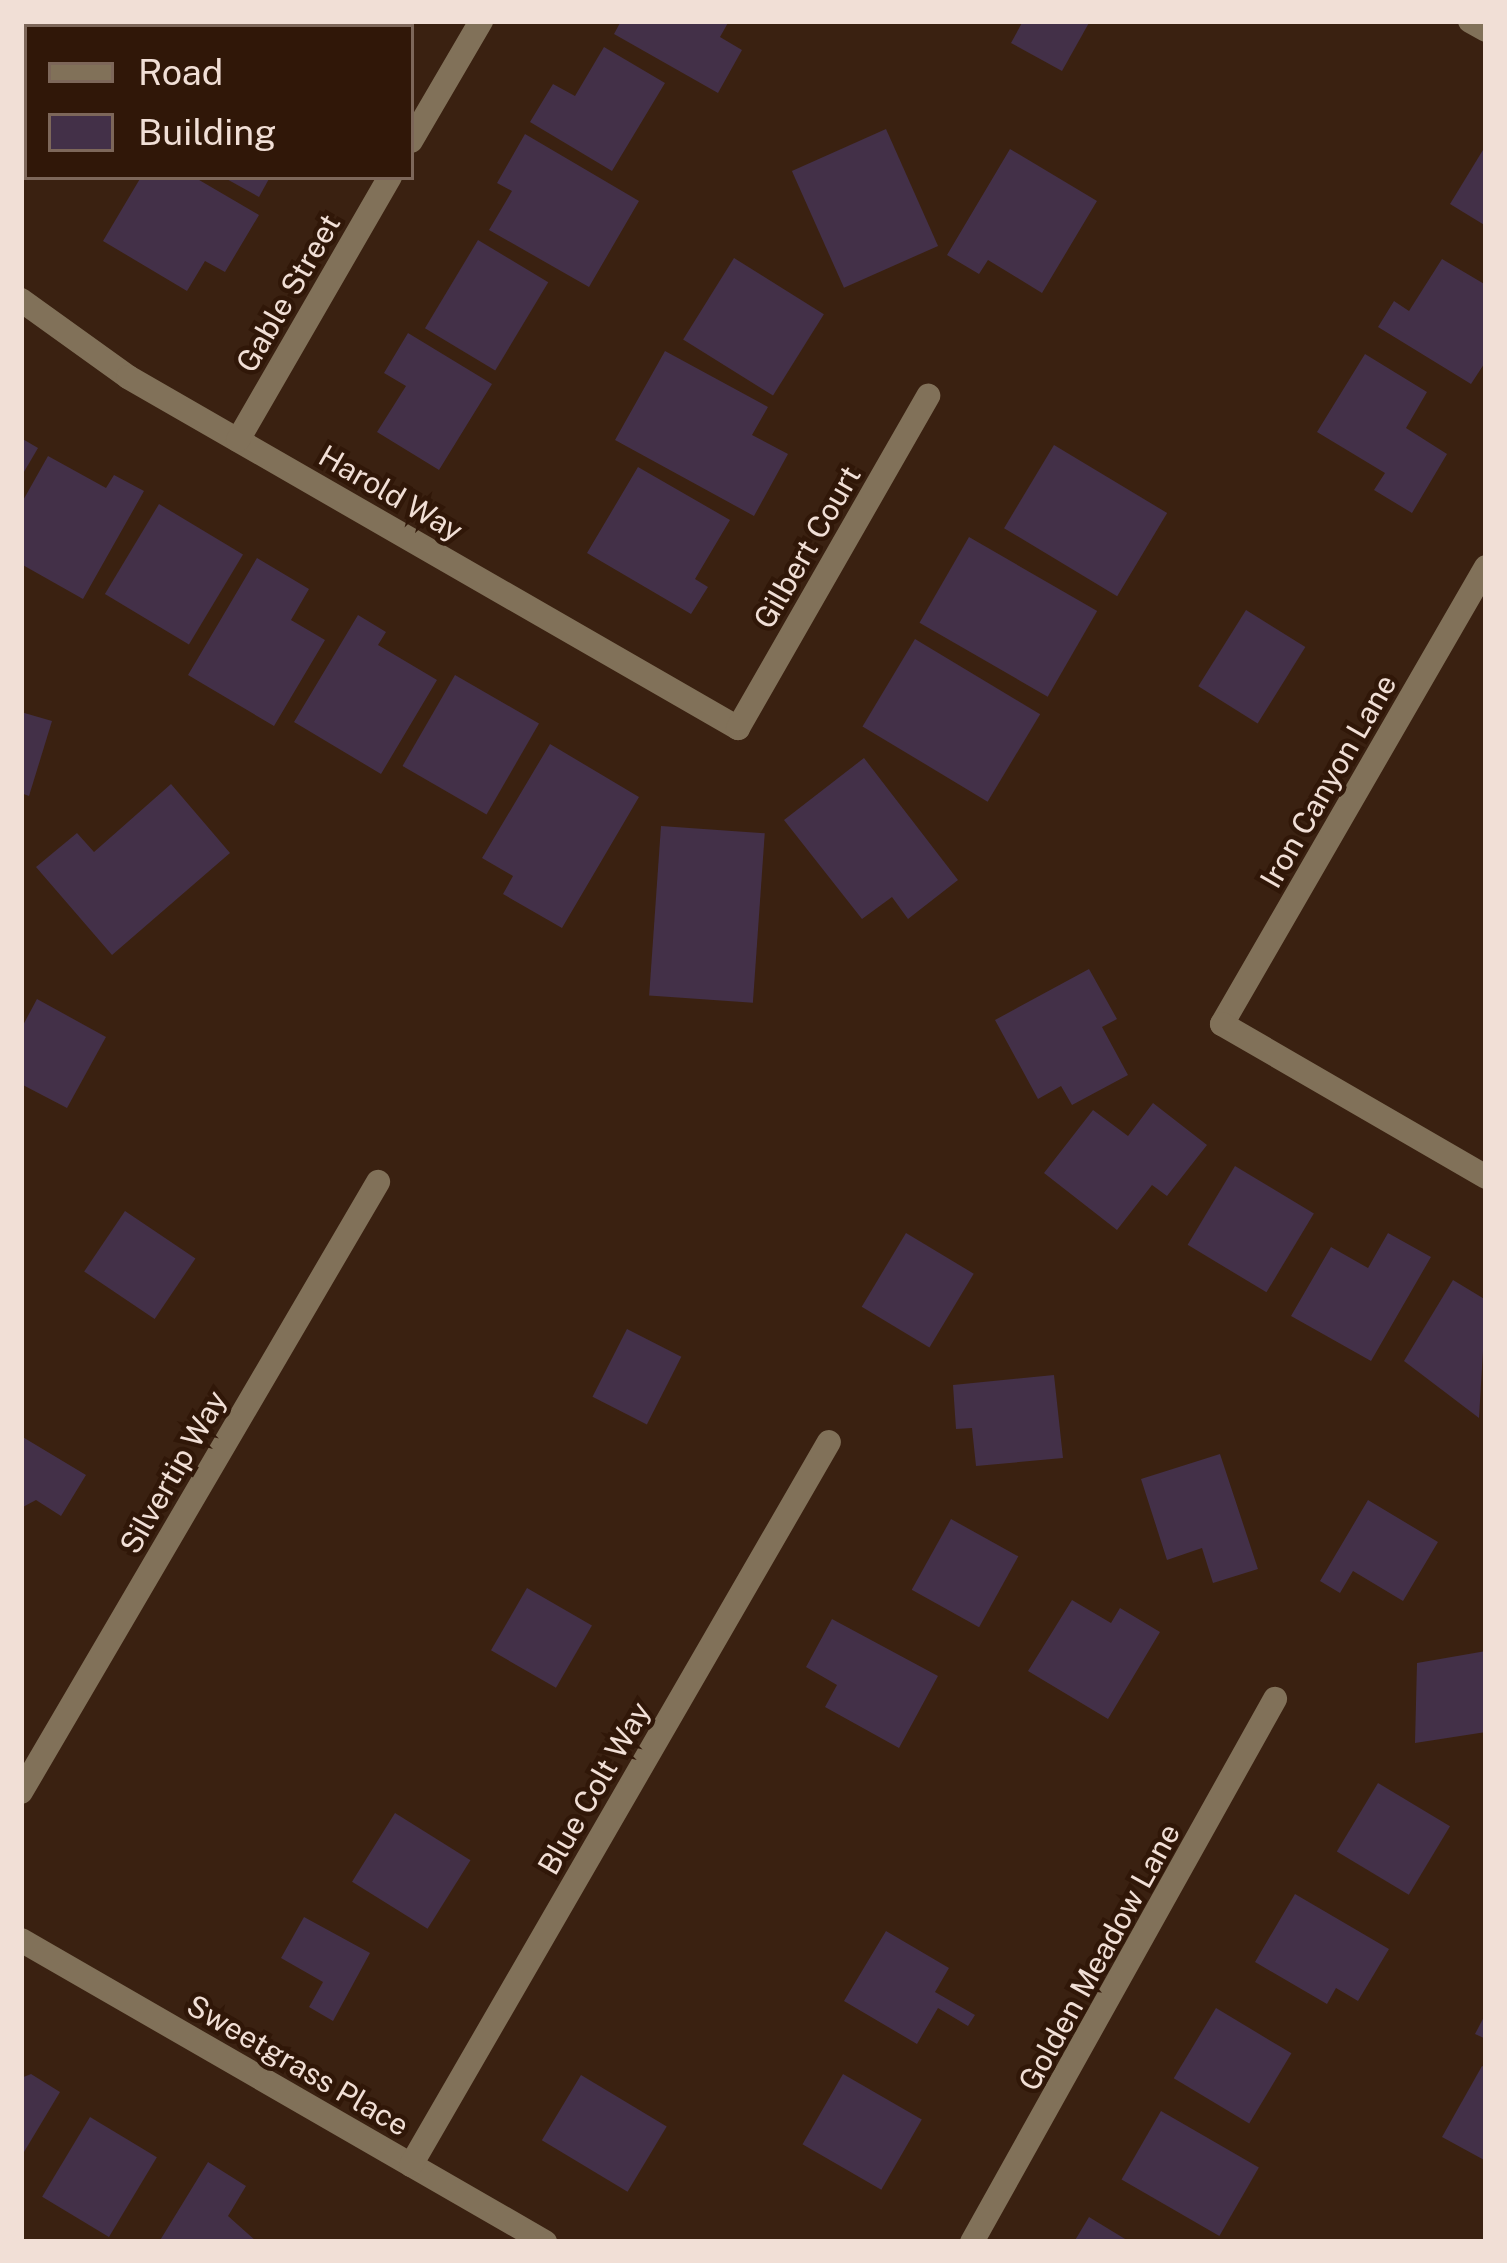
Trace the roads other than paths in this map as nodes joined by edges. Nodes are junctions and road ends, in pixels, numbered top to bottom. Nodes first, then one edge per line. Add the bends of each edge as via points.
1 (481, 21) edge
2 (1470, 21) edge
3 (1486, 30) edge
4 (414, 136) edge
5 (388, 180) edge
6 (21, 300) edge
7 (928, 396) dead end
8 (238, 440) junction
9 (1486, 567) edge
10 (738, 728) joint
11 (1486, 1177) edge
12 (378, 1182) dead end
13 (829, 1442) dead end
14 (1275, 1699) dead end
15 (21, 1792) edge
16 (21, 1940) edge
17 (411, 2165) junction
18 (544, 2242) edge
19 (972, 2242) edge

1 - 4 street
2 - 3 street
5 - 8 street, Gable Street
6 - 8 street, Harold Way
7 - 10 street, Gilbert Court
8 - 10 street, Harold Way
9 - 11 street, Iron Canyon Lane via 1222,1024
12 - 15 street, Silvertip Way
13 - 17 street, Blue Colt Way
14 - 19 street, Golden Meadow Lane
16 - 17 street, Sweetgrass Place
17 - 18 street, Sweetgrass Place

